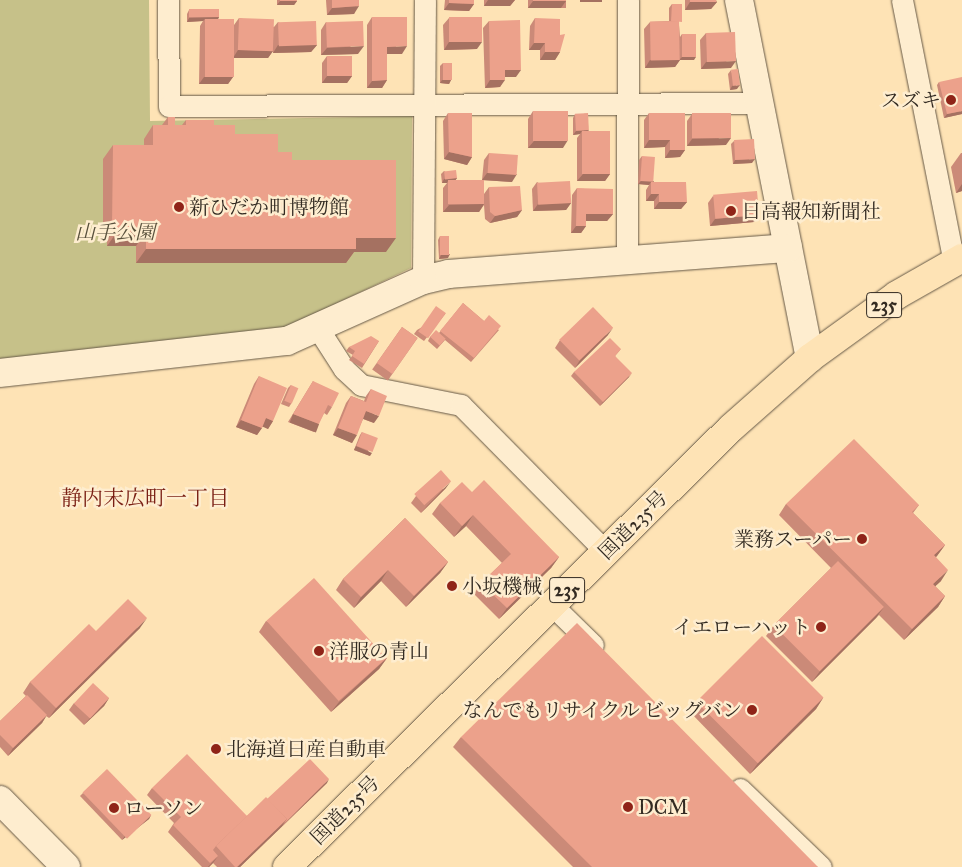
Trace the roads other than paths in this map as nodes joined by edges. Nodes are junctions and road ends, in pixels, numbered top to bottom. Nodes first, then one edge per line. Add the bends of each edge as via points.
1 (168, 0) edge
2 (425, 0) edge
3 (628, 0) edge
4 (739, 0) edge
5 (902, 0) edge
6 (424, 101) junction
7 (627, 102) junction
8 (759, 103) junction
9 (788, 248) junction
10 (627, 260) junction
11 (958, 260) edge
12 (423, 280) junction
13 (318, 330) junction
14 (810, 358) junction
15 (0, 373) edge
16 (606, 552) junction
17 (552, 605) junction
18 (606, 658) edge
19 (728, 776) edge
20 (0, 800) edge
21 (66, 867) edge
22 (288, 867) edge
23 (821, 867) edge

1 - 6 street via 169,106
2 - 6 street
3 - 7 street
4 - 8 street
5 - 11 street
6 - 7 street
6 - 12 street
7 - 8 street
7 - 10 street
8 - 9 street
9 - 10 street
9 - 14 street
10 - 12 street via 494,269
11 - 14 highway, 国道235号 / 235 via 897,295
12 - 13 street
13 - 15 street via 287,341 245,347
13 - 16 street via 344,369 361,385 462,405
14 - 16 highway, 国道235号 / 235
16 - 17 highway, 国道235号 / 235
17 - 18 street
17 - 22 highway, 国道235号 / 235
19 - 23 street
20 - 21 street

